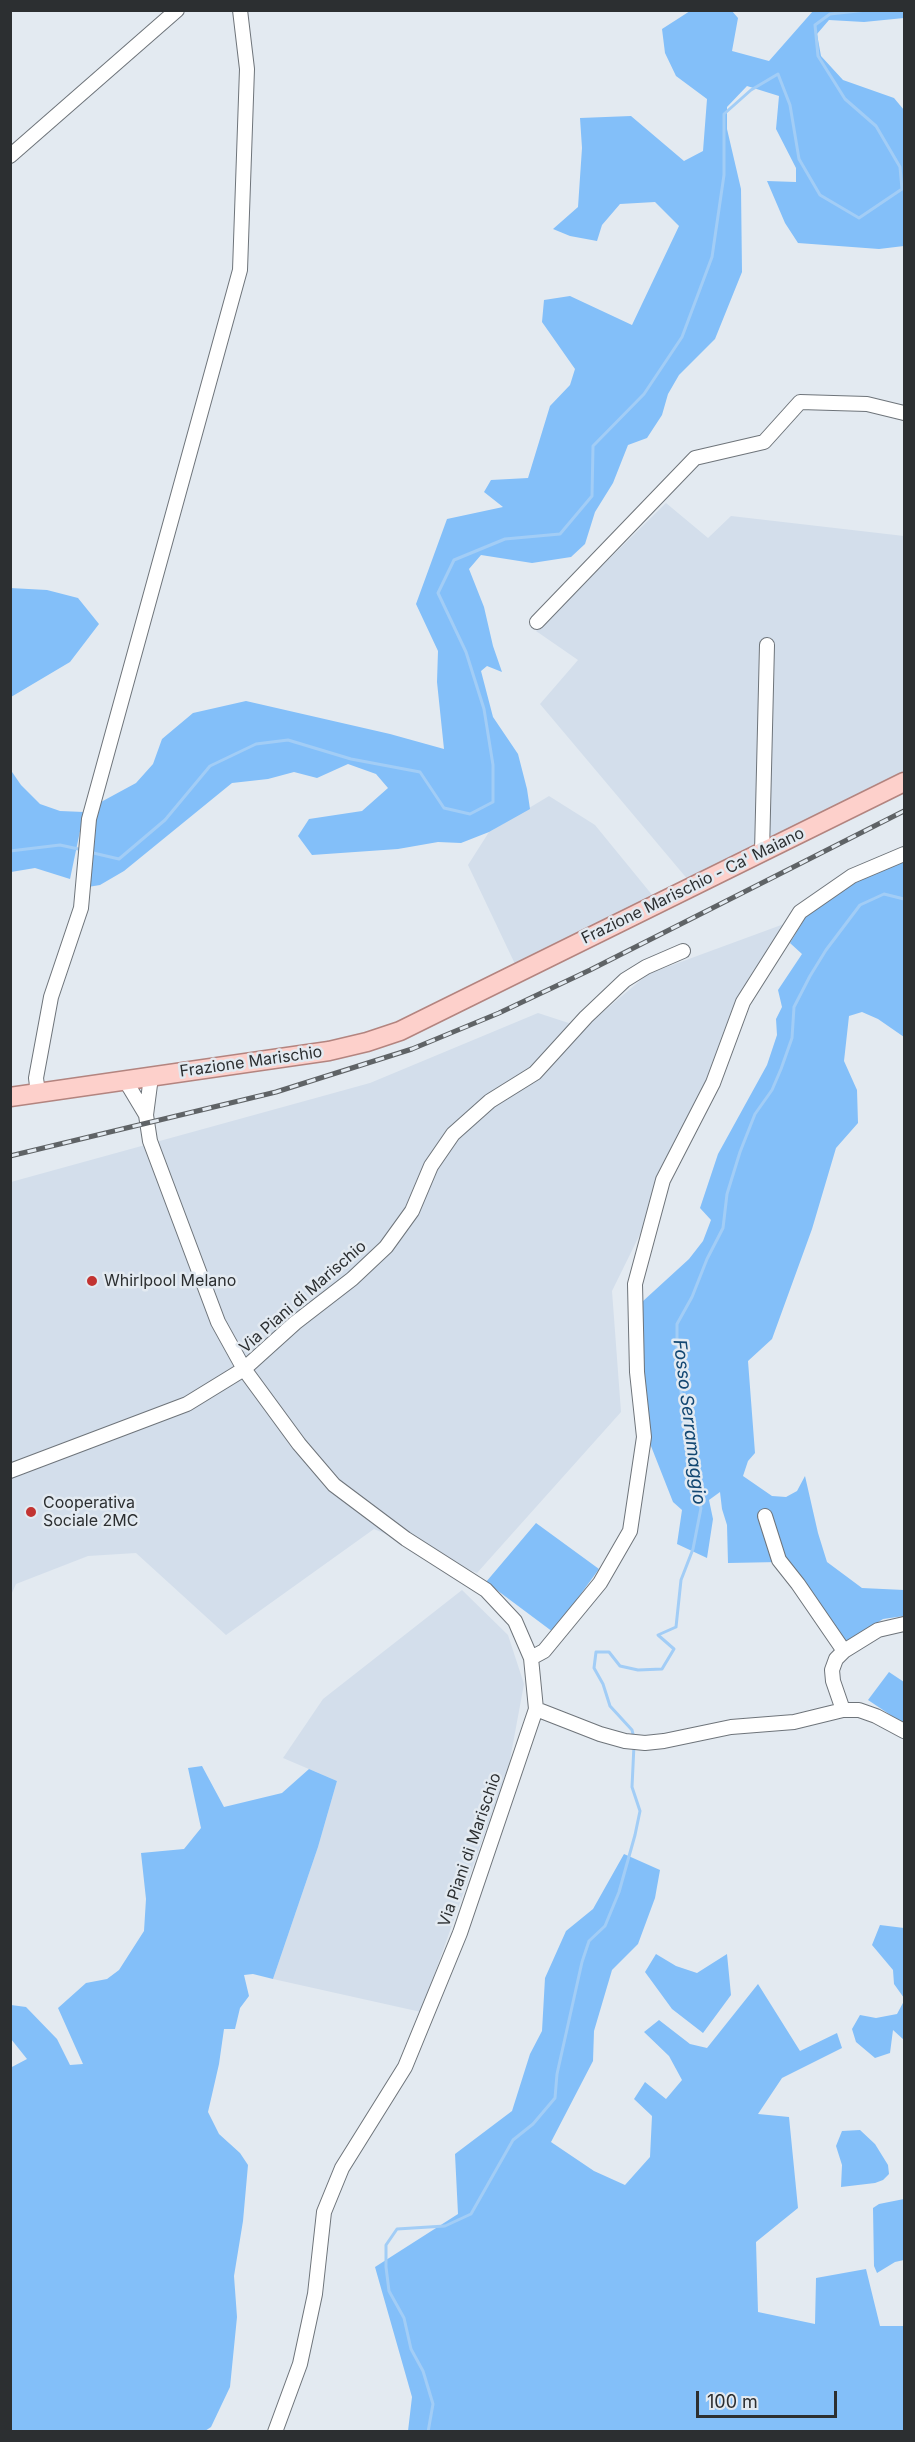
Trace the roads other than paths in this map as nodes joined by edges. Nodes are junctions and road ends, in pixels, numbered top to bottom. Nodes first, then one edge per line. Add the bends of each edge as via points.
1 (177, 10) edge
2 (240, 10) edge
3 (10, 156) edge
4 (904, 413) edge
5 (537, 622) dead end
6 (767, 645) dead end
7 (904, 782) edge
8 (762, 852) junction
9 (904, 854) edge
10 (683, 951) dead end
11 (481, 991) joint
12 (151, 1077) junction
13 (125, 1080) junction
14 (38, 1094) junction
15 (10, 1097) edge
16 (146, 1115) junction
17 (244, 1369) junction
18 (10, 1471) edge
19 (765, 1515) dead end
20 (904, 1624) edge
21 (844, 1651) junction
22 (531, 1658) junction
23 (536, 1709) junction
24 (843, 1710) junction
25 (904, 1731) edge
26 (274, 2432) edge

1 - 3 street
2 - 14 street via 248,69 240,270 87,832 81,908 51,997 36,1078
4 - 5 street via 867,404 800,402 764,442 695,458
6 - 8 street
7 - 8 main road, Frazione Marischio - Ca' Maiano
8 - 11 main road, Frazione Marischio - Ca' Maiano
9 - 22 street via 852,876 800,912 743,1002 713,1083 663,1180 635,1284 637,1372 644,1437 630,1531 600,1583 544,1651
10 - 17 street, Via Piani di Marischio via 625,980 585,1017 535,1073 490,1101 453,1134 431,1166 412,1211 386,1247
11 - 12 main road, Frazione Marischio via 400,1031 367,1042
12 - 13 main road, Frazione Marischio
12 - 16 street
13 - 14 main road, Frazione Marischio
13 - 16 street
14 - 15 main road, Frazione Marischio
16 - 17 street, Via Piani di Marischio via 150,1141 218,1322
17 - 18 street, Via Piani di Marischio via 187,1404
17 - 22 street, Via Piani di Marischio via 334,1485 406,1539 486,1590 515,1621
19 - 21 street via 779,1560
20 - 21 street via 879,1630
21 - 24 street via 832,1670
22 - 23 street, Via Piani di Marischio
23 - 24 street via 600,1734 645,1743 732,1727 794,1722
23 - 26 street, Via Piani di Marischio via 460,1933 405,2067 342,2168 324,2212 315,2294 300,2364
24 - 25 street via 859,1710

